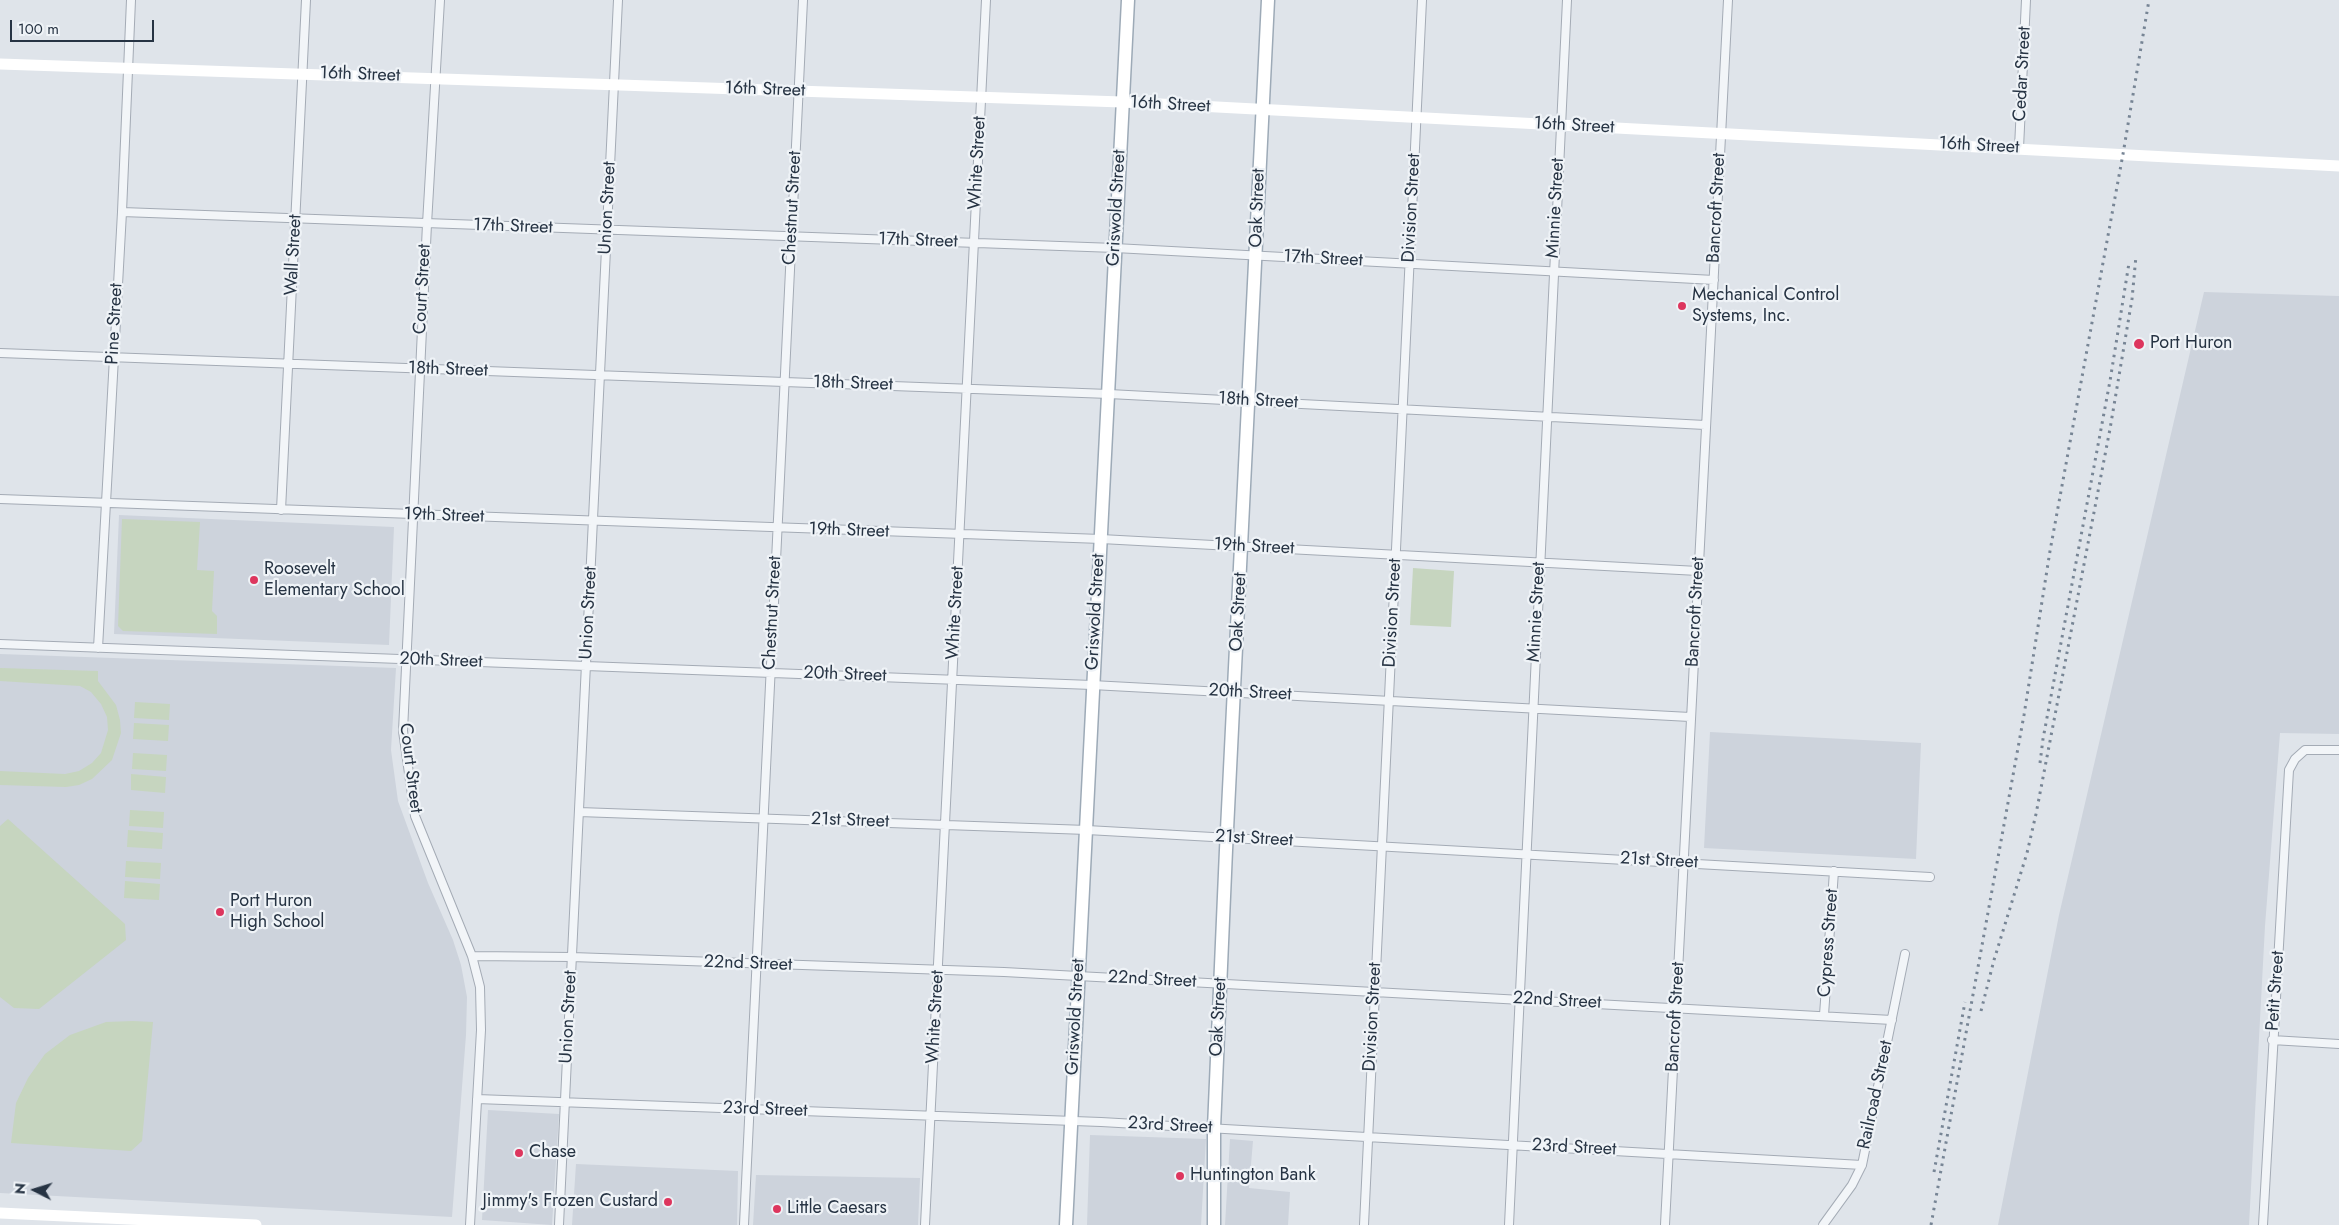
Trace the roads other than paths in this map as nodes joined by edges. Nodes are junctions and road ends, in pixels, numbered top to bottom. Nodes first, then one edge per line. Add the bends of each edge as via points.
1 (131, 0) edge
2 (306, 0) edge
3 (440, 0) edge
4 (618, 0) edge
5 (803, 0) edge
6 (986, 0) edge
7 (1128, 0) edge
8 (1268, 0) edge
9 (1422, 0) edge
10 (1567, 0) edge
11 (1728, 0) edge
12 (2026, 0) edge
13 (0, 64) edge
14 (128, 67) junction
15 (302, 74) junction
16 (436, 78) junction
17 (614, 85) junction
18 (799, 91) junction
19 (982, 96) junction
20 (1122, 102) junction
21 (1263, 110) junction
22 (1416, 118) junction
23 (1561, 125) junction
24 (1721, 133) junction
25 (2019, 148) junction
26 (2339, 166) edge
27 (122, 212) junction
28 (295, 220) junction
29 (427, 224) junction
30 (607, 230) junction
31 (792, 237) junction
32 (974, 244) junction
33 (1115, 248) junction
34 (1256, 256) junction
35 (1410, 263) junction
36 (1553, 271) junction
37 (1714, 280) junction
38 (0, 353) edge
39 (114, 358) junction
40 (288, 364) junction
41 (420, 369) junction
42 (599, 376) junction
43 (785, 382) junction
44 (967, 389) junction
45 (1109, 394) junction
46 (1249, 401) junction
47 (1403, 410) junction
48 (1547, 417) junction
49 (1705, 426) junction
50 (0, 499) edge
51 (106, 503) junction
52 (281, 510) junction
53 (413, 515) junction
54 (593, 522) junction
55 (777, 527) junction
56 (960, 535) junction
57 (1101, 539) junction
58 (1243, 546) junction
59 (1396, 555) junction
60 (1540, 563) junction
61 (1698, 571) junction
62 (0, 644) edge
63 (98, 648) junction
64 (406, 659) junction
65 (586, 666) junction
66 (770, 673) junction
67 (952, 679) junction
68 (1092, 685) junction
69 (1234, 692) junction
70 (1388, 700) junction
71 (1533, 708) junction
72 (1690, 717) junction
73 (2339, 750) edge
74 (579, 812) junction
75 (763, 818) junction
76 (945, 824) junction
77 (1086, 830) junction
78 (1227, 838) junction
79 (1382, 847) junction
80 (1527, 854) junction
81 (1684, 862) junction
82 (1834, 871) junction
83 (1930, 877) dead end
84 (1905, 954) dead end
85 (472, 956) junction
86 (572, 958) junction
87 (755, 964) junction
88 (938, 970) junction
89 (1078, 976) junction
90 (1221, 984) junction
91 (1374, 992) junction
92 (1520, 999) junction
93 (1676, 1008) junction
94 (1824, 1015) junction
95 (1892, 1020) junction
96 (2272, 1040) junction
97 (2339, 1044) edge
98 (477, 1099) junction
99 (564, 1102) junction
100 (749, 1109) junction
101 (930, 1116) junction
102 (1070, 1121) junction
103 (1214, 1128) junction
104 (1367, 1138) junction
105 (1512, 1145) junction
106 (1669, 1154) junction
107 (1862, 1165) junction
108 (0, 1213) edge
109 (256, 1225) edge
110 (470, 1225) edge
111 (559, 1225) edge
112 (744, 1225) edge
113 (925, 1225) edge
114 (1066, 1225) edge
115 (1214, 1225) edge
116 (1364, 1225) edge
117 (1509, 1225) edge
118 (1665, 1225) edge
119 (1823, 1225) edge
120 (2263, 1225) edge

1 - 14 street, Pine Street
2 - 15 street, Wall Street
3 - 16 street, Court Street
4 - 17 street, Union Street
5 - 18 street, Chestnut Street
6 - 19 street, White Street
7 - 20 main road, Griswold Street
8 - 21 main road, Oak Street
9 - 22 street, Division Street
10 - 23 street, Minnie Street
11 - 24 street, Bancroft Street
12 - 25 street, Cedar Street
13 - 14 street, 16th Street
14 - 15 street, 16th Street
14 - 27 street, Pine Street
15 - 16 street, 16th Street
15 - 28 street, Wall Street
16 - 17 street, 16th Street
16 - 29 street, Court Street
17 - 18 street, 16th Street
17 - 30 street, Union Street
18 - 19 street, 16th Street
18 - 31 street, Chestnut Street
19 - 20 street, 16th Street
19 - 32 street, White Street
20 - 21 street, 16th Street
20 - 33 main road, Griswold Street
21 - 22 street, 16th Street
21 - 34 main road, Oak Street
22 - 23 street, 16th Street
22 - 35 street, Division Street
23 - 24 street, 16th Street
23 - 36 street, Minnie Street
24 - 25 street, 16th Street
24 - 37 street, Bancroft Street
25 - 26 street, 16th Street
27 - 28 street, 17th Street
27 - 39 street, Pine Street
28 - 29 street, 17th Street
28 - 40 street, Wall Street
29 - 30 street, 17th Street
29 - 41 street, Court Street
30 - 31 street, 17th Street
30 - 42 street, Union Street
31 - 32 street, 17th Street
31 - 43 street, Chestnut Street
32 - 33 street, 17th Street
32 - 44 street, White Street
33 - 34 street, 17th Street
33 - 45 main road, Griswold Street
34 - 35 street, 17th Street
34 - 46 main road, Oak Street
35 - 36 street, 17th Street
35 - 47 street, Division Street
36 - 37 street, 17th Street
36 - 48 street, Minnie Street
37 - 49 street, Bancroft Street
38 - 39 street, 18th Street
39 - 40 street, 18th Street
39 - 51 street, Pine Street
40 - 41 street, 18th Street
40 - 52 street, Wall Street
41 - 42 street, 18th Street
41 - 53 street, Court Street
42 - 43 street, 18th Street
42 - 54 street, Union Street
43 - 44 street, 18th Street
43 - 55 street, Chestnut Street
44 - 45 street, 18th Street
44 - 56 street, White Street
45 - 46 street, 18th Street
45 - 57 main road, Griswold Street
46 - 47 street, 18th Street
46 - 58 main road, Oak Street
47 - 48 street, 18th Street
47 - 59 street, Division Street
48 - 49 street, 18th Street
48 - 60 street, Minnie Street
49 - 61 street, Bancroft Street
50 - 51 street, 19th Street
51 - 52 street, 19th Street
51 - 63 street, Pine Street
52 - 53 street, 19th Street
53 - 54 street, 19th Street
53 - 64 street, Court Street
54 - 55 street, 19th Street
54 - 65 street, Union Street
55 - 56 street, 19th Street
55 - 66 street, Chestnut Street
56 - 57 street, 19th Street
56 - 67 street, White Street
57 - 58 street, 19th Street
57 - 68 main road, Griswold Street
58 - 59 street, 19th Street
58 - 69 main road, Oak Street
59 - 60 street, 19th Street
59 - 70 street, Division Street
60 - 61 street, 19th Street
60 - 71 street, Minnie Street
61 - 72 street, Bancroft Street
62 - 63 street, 20th Street
63 - 64 street, 20th Street
64 - 65 street, 20th Street
64 - 85 street, Court Street via 403,731 411,795 420,830
65 - 66 street, 20th Street
65 - 74 street, Union Street
66 - 67 street, 20th Street
66 - 75 street, Chestnut Street
67 - 68 street, 20th Street
67 - 76 street, White Street
68 - 69 street, 20th Street
68 - 77 main road, Griswold Street
69 - 70 street, 20th Street
69 - 78 main road, Oak Street
70 - 71 street, 20th Street
70 - 79 street, Division Street
71 - 72 street, 20th Street
71 - 80 street, Minnie Street
72 - 81 street, Bancroft Street
73 - 96 street, Petit Street via 2306,750 2294,759 2289,770
74 - 75 street, 21st Street
74 - 86 street, Union Street
75 - 76 street, 21st Street
75 - 87 street, Chestnut Street
76 - 77 street, 21st Street
76 - 88 street, White Street
77 - 78 street, 21st Street
77 - 89 main road, Griswold Street
78 - 79 street, 21st Street
78 - 90 main road, Oak Street
79 - 80 street, 21st Street
79 - 91 street, Division Street
80 - 81 street, 21st Street
80 - 92 street, Minnie Street
81 - 82 street, 21st Street
81 - 93 street, Bancroft Street
82 - 83 street, 21st Street
82 - 94 street, Cypress Street
84 - 95 street, Railroad Street
85 - 86 street, 22nd Street
85 - 98 street, Court Street via 482,1008
86 - 87 street, 22nd Street
86 - 99 street, Union Street
87 - 88 street, 22nd Street
87 - 100 street, Chestnut Street
88 - 89 street, 22nd Street
88 - 101 street, White Street
89 - 90 street, 22nd Street
89 - 102 main road, Griswold Street
90 - 91 street, 22nd Street
90 - 103 main road, Oak Street
91 - 92 street, 22nd Street
91 - 104 street, Division Street
92 - 93 street, 22nd Street
92 - 105 street, Minnie Street
93 - 94 street, 22nd Street
93 - 106 street, Bancroft Street
94 - 95 street, 22nd Street
95 - 107 street, Railroad Street
96 - 97 street
96 - 120 street, Petit Street
98 - 99 street, 23rd Street
98 - 110 street, Court Street
99 - 100 street, 23rd Street
99 - 111 street, Union Street
100 - 101 street, 23rd Street
100 - 112 street, Chestnut Street
101 - 102 street, 23rd Street
101 - 113 street, White Street
102 - 103 street, 23rd Street
102 - 114 main road, Griswold Street
103 - 104 street, 23rd Street
103 - 115 main road, Oak Street
104 - 105 street, 23rd Street
104 - 116 street, Division Street
105 - 106 street, 23rd Street
105 - 117 street, Minnie Street
106 - 107 street, 23rd Street
106 - 118 street, Bancroft Street
107 - 119 street, Railroad Street via 1852,1185
108 - 109 street

